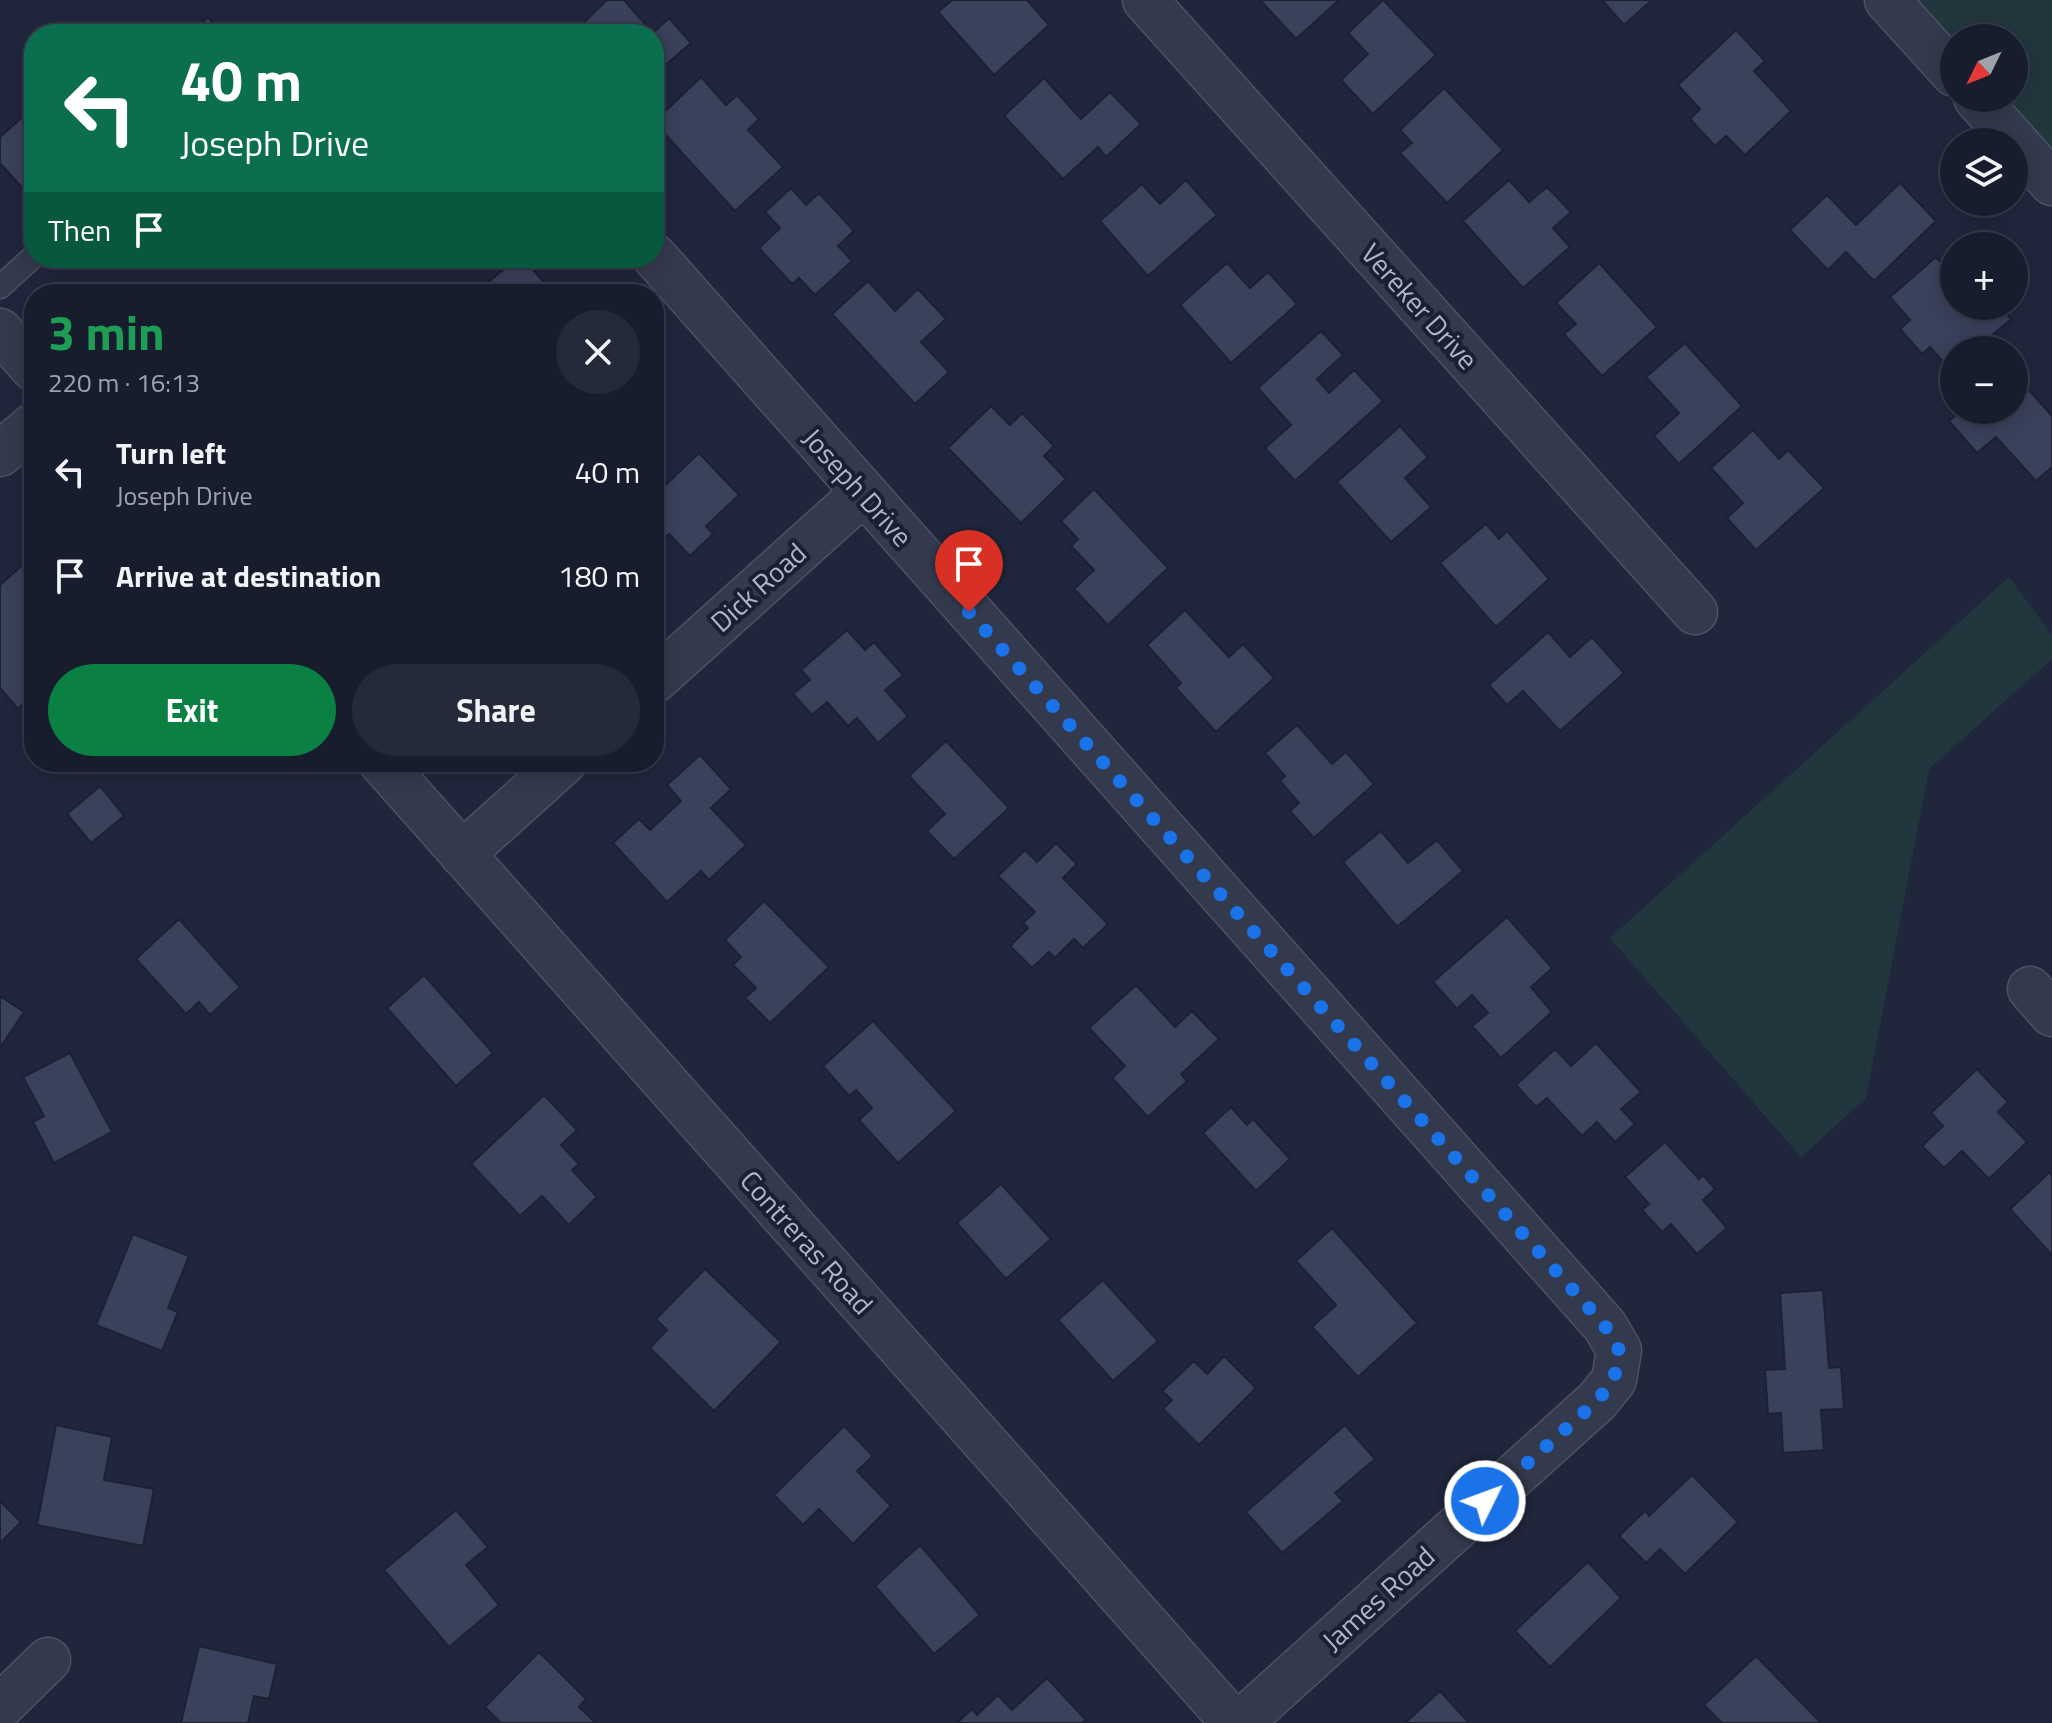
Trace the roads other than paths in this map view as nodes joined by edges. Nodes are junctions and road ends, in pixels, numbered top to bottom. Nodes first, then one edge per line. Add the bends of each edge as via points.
1 (1145, 0) edge
2 (1887, 0) edge
3 (1940, 59) edge
4 (1989, 112) edge
5 (2052, 183) edge
6 (24, 265) edge
7 (664, 267) edge
8 (0, 287) edge
9 (0, 331) edge
10 (24, 358) edge
11 (24, 434) edge
12 (0, 454) edge
13 (863, 493) junction
14 (1695, 612) dead end
15 (664, 672) edge
16 (390, 772) edge
17 (553, 772) edge
18 (462, 854) junction
19 (1605, 1326) joint
20 (48, 1660) dead end
21 (0, 1707) edge
22 (1237, 1723) edge

1 - 14 street, Vereker Drive
2 - 3 street
4 - 5 street
6 - 8 lane
7 - 13 street, Joseph Drive
9 - 10 street
11 - 12 street
13 - 15 street, Dick Road
13 - 19 street, Joseph Drive
16 - 18 street, Contreras Road
17 - 18 street
18 - 22 street, Contreras Road
19 - 22 street, James Road via 1619,1350 1614,1380 1597,1401
20 - 21 street

